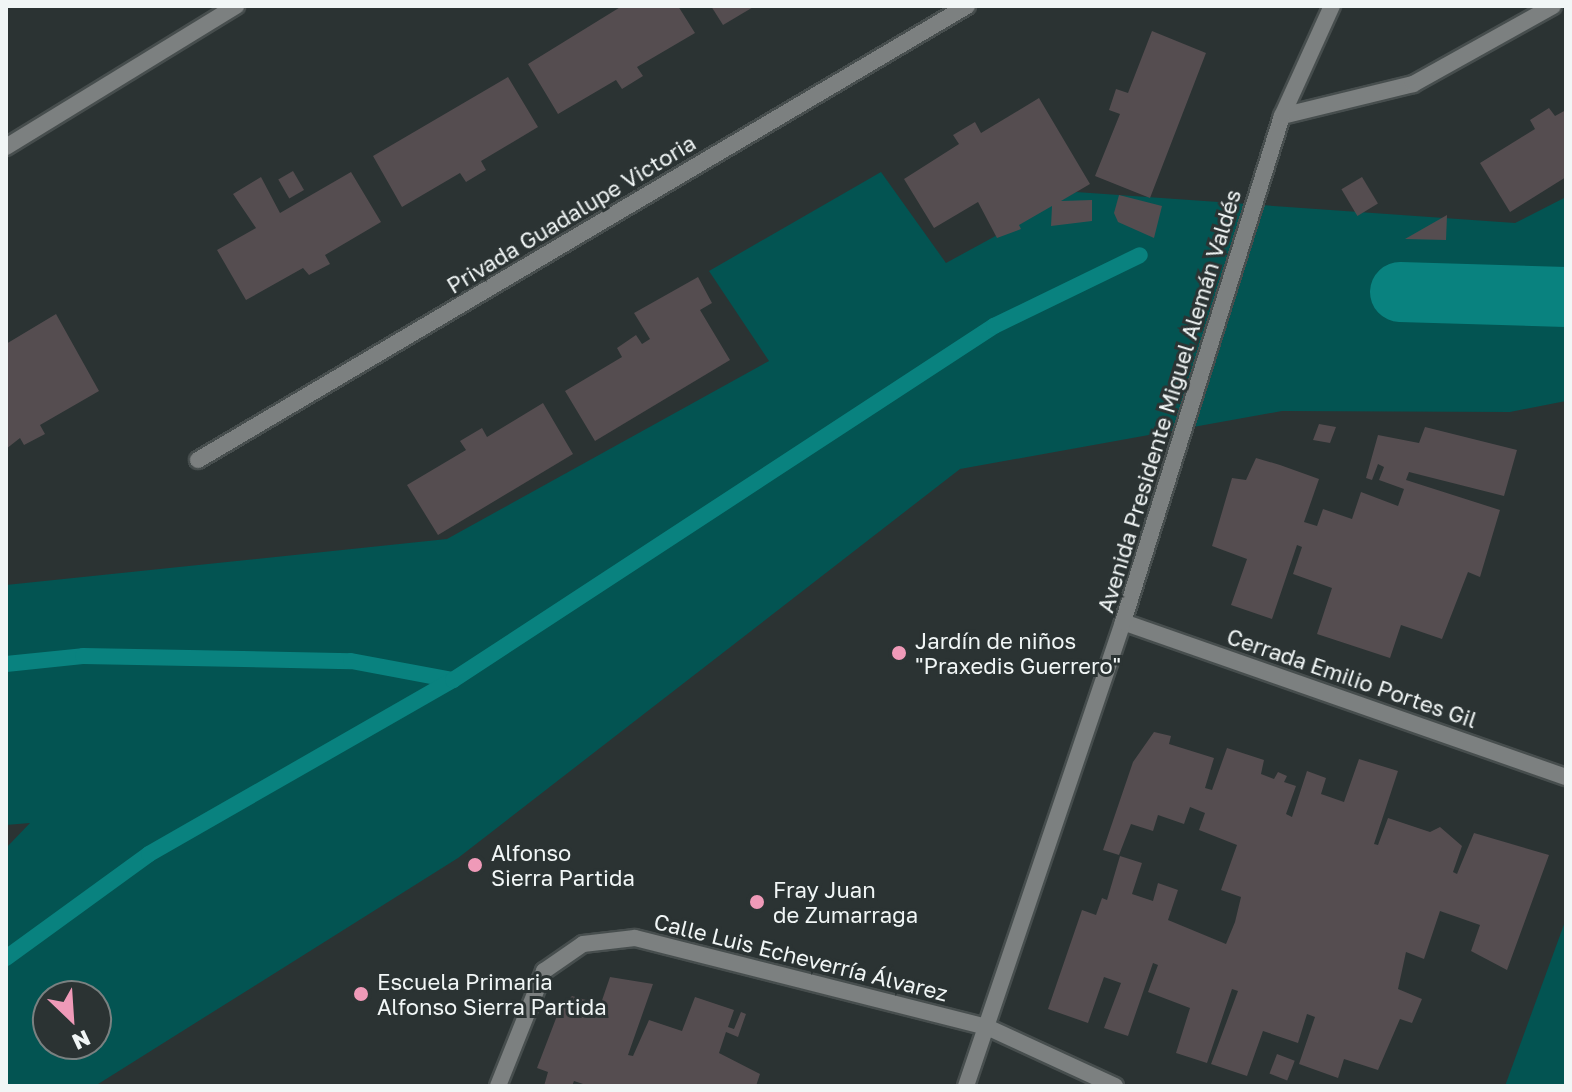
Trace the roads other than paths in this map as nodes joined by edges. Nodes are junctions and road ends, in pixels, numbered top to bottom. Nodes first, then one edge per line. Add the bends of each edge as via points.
1 (236, 6) edge
2 (967, 6) edge
3 (1332, 6) edge
4 (1553, 6) edge
5 (1282, 116) junction
6 (6, 147) edge
7 (198, 460) dead end
8 (1123, 622) junction
9 (1566, 777) edge
10 (987, 1027) junction
11 (498, 1086) edge
12 (966, 1086) edge
13 (1115, 1086) edge

1 - 6 street
2 - 7 street, Privada Guadalupe Victoria
3 - 5 street, Avenida Presidente Miguel Alemán Valdés
4 - 5 street via 1413,84
5 - 8 street, Avenida Presidente Miguel Alemán Valdés
8 - 9 street, Cerrada Emilio Portes Gil
8 - 10 street, Avenida Presidente Miguel Alemán Valdés
10 - 11 street, Calle Luis Echeverría Álvarez via 635,938 583,944 544,971
10 - 12 street, Avenida Presidente Miguel Alemán Valdés
10 - 13 street, Calle Luis Echeverría Álvarez

